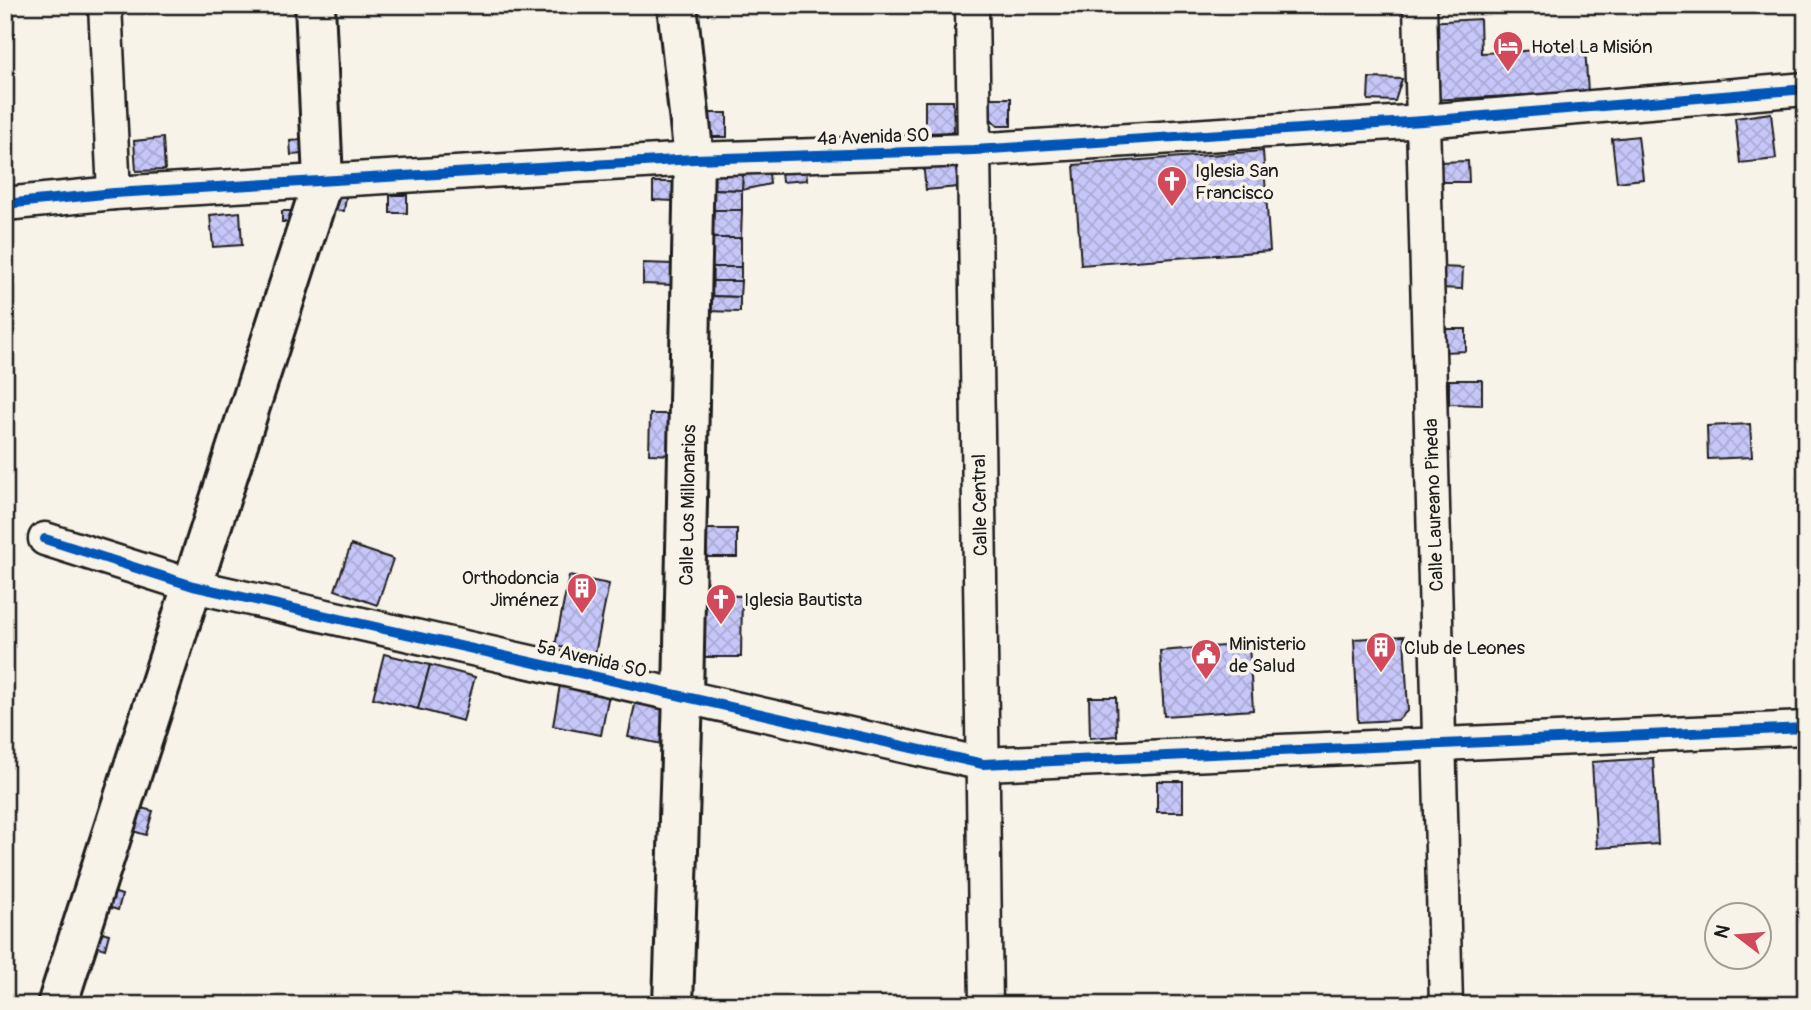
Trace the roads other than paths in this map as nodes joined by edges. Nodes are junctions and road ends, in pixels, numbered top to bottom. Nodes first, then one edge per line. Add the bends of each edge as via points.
1 (105, 5) edge
2 (315, 5) edge
3 (677, 5) edge
4 (972, 5) edge
5 (1420, 5) edge
6 (1806, 89) edge
7 (1423, 121) junction
8 (974, 150) junction
9 (694, 159) junction
10 (324, 180) junction
11 (114, 193) junction
12 (5, 204) edge
13 (45, 539) dead end
14 (192, 586) junction
15 (683, 696) junction
16 (1806, 728) edge
17 (1439, 744) junction
18 (983, 764) junction
19 (57, 1005) edge
20 (673, 1005) edge
21 (986, 1005) edge
22 (1446, 1005) edge

1 - 11 street
2 - 10 street
3 - 9 street, Calle Los Millonarios
4 - 8 street, Calle Central
5 - 7 street, Calle Laureano Pineda
6 - 7 street, 4a Avenida SO
7 - 8 street, 4a Avenida SO
7 - 17 street, Calle Laureano Pineda
8 - 9 street, 4a Avenida SO
8 - 18 street, Calle Central
9 - 10 street, 4a Avenida SO
9 - 15 street, Calle Los Millonarios
10 - 11 street, 4a Avenida SO
10 - 14 street
11 - 12 street, 4a Avenida SO
13 - 14 street, 5a Avenida SO
14 - 15 street, 5a Avenida SO
14 - 19 street
15 - 18 street, 5a Avenida SO
15 - 20 street, Calle Los Millonarios
16 - 17 street, 5a Avenida SO
17 - 18 street, 5a Avenida SO
17 - 22 street, Calle Laureano Pineda
18 - 21 street, Calle Central

